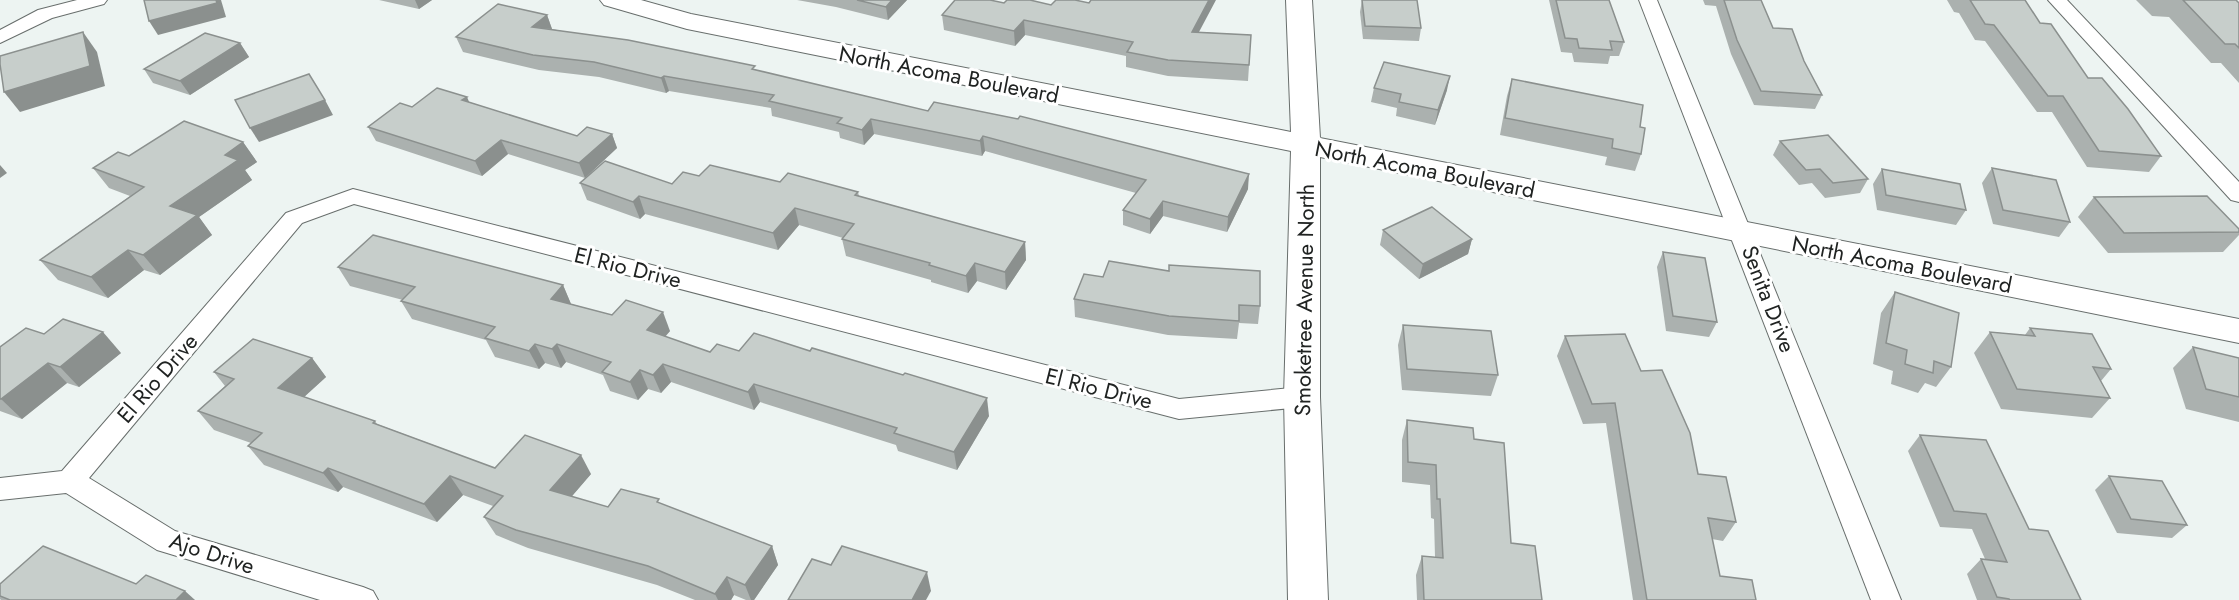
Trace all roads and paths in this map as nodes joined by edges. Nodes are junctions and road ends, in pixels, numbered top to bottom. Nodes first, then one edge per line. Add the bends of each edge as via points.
1 (98, 0) edge
2 (613, 0) edge
3 (1299, 0) edge
4 (1648, 0) edge
5 (2057, 0) edge
6 (0, 37) edge
7 (1306, 145) junction
8 (2239, 195) edge
9 (1742, 232) junction
10 (2239, 331) edge
11 (1302, 397) junction
12 (70, 481) junction
13 (0, 489) edge
14 (363, 600) edge
15 (1308, 600) edge
16 (1886, 600) edge

1 - 6 street via 45,14
2 - 7 main road, North Acoma Boulevard via 687,21
3 - 7 main road, Smoketree Avenue North
4 - 9 street, Senita Drive
5 - 8 street
7 - 9 main road, North Acoma Boulevard
7 - 11 main road, Smoketree Avenue North
9 - 10 main road, North Acoma Boulevard
9 - 16 street, Senita Drive
11 - 12 street, El Rio Drive via 1179,409 353,196 294,218
11 - 15 main road, Smoketree Avenue North
12 - 13 street
12 - 14 street, Ajo Drive via 166,540

